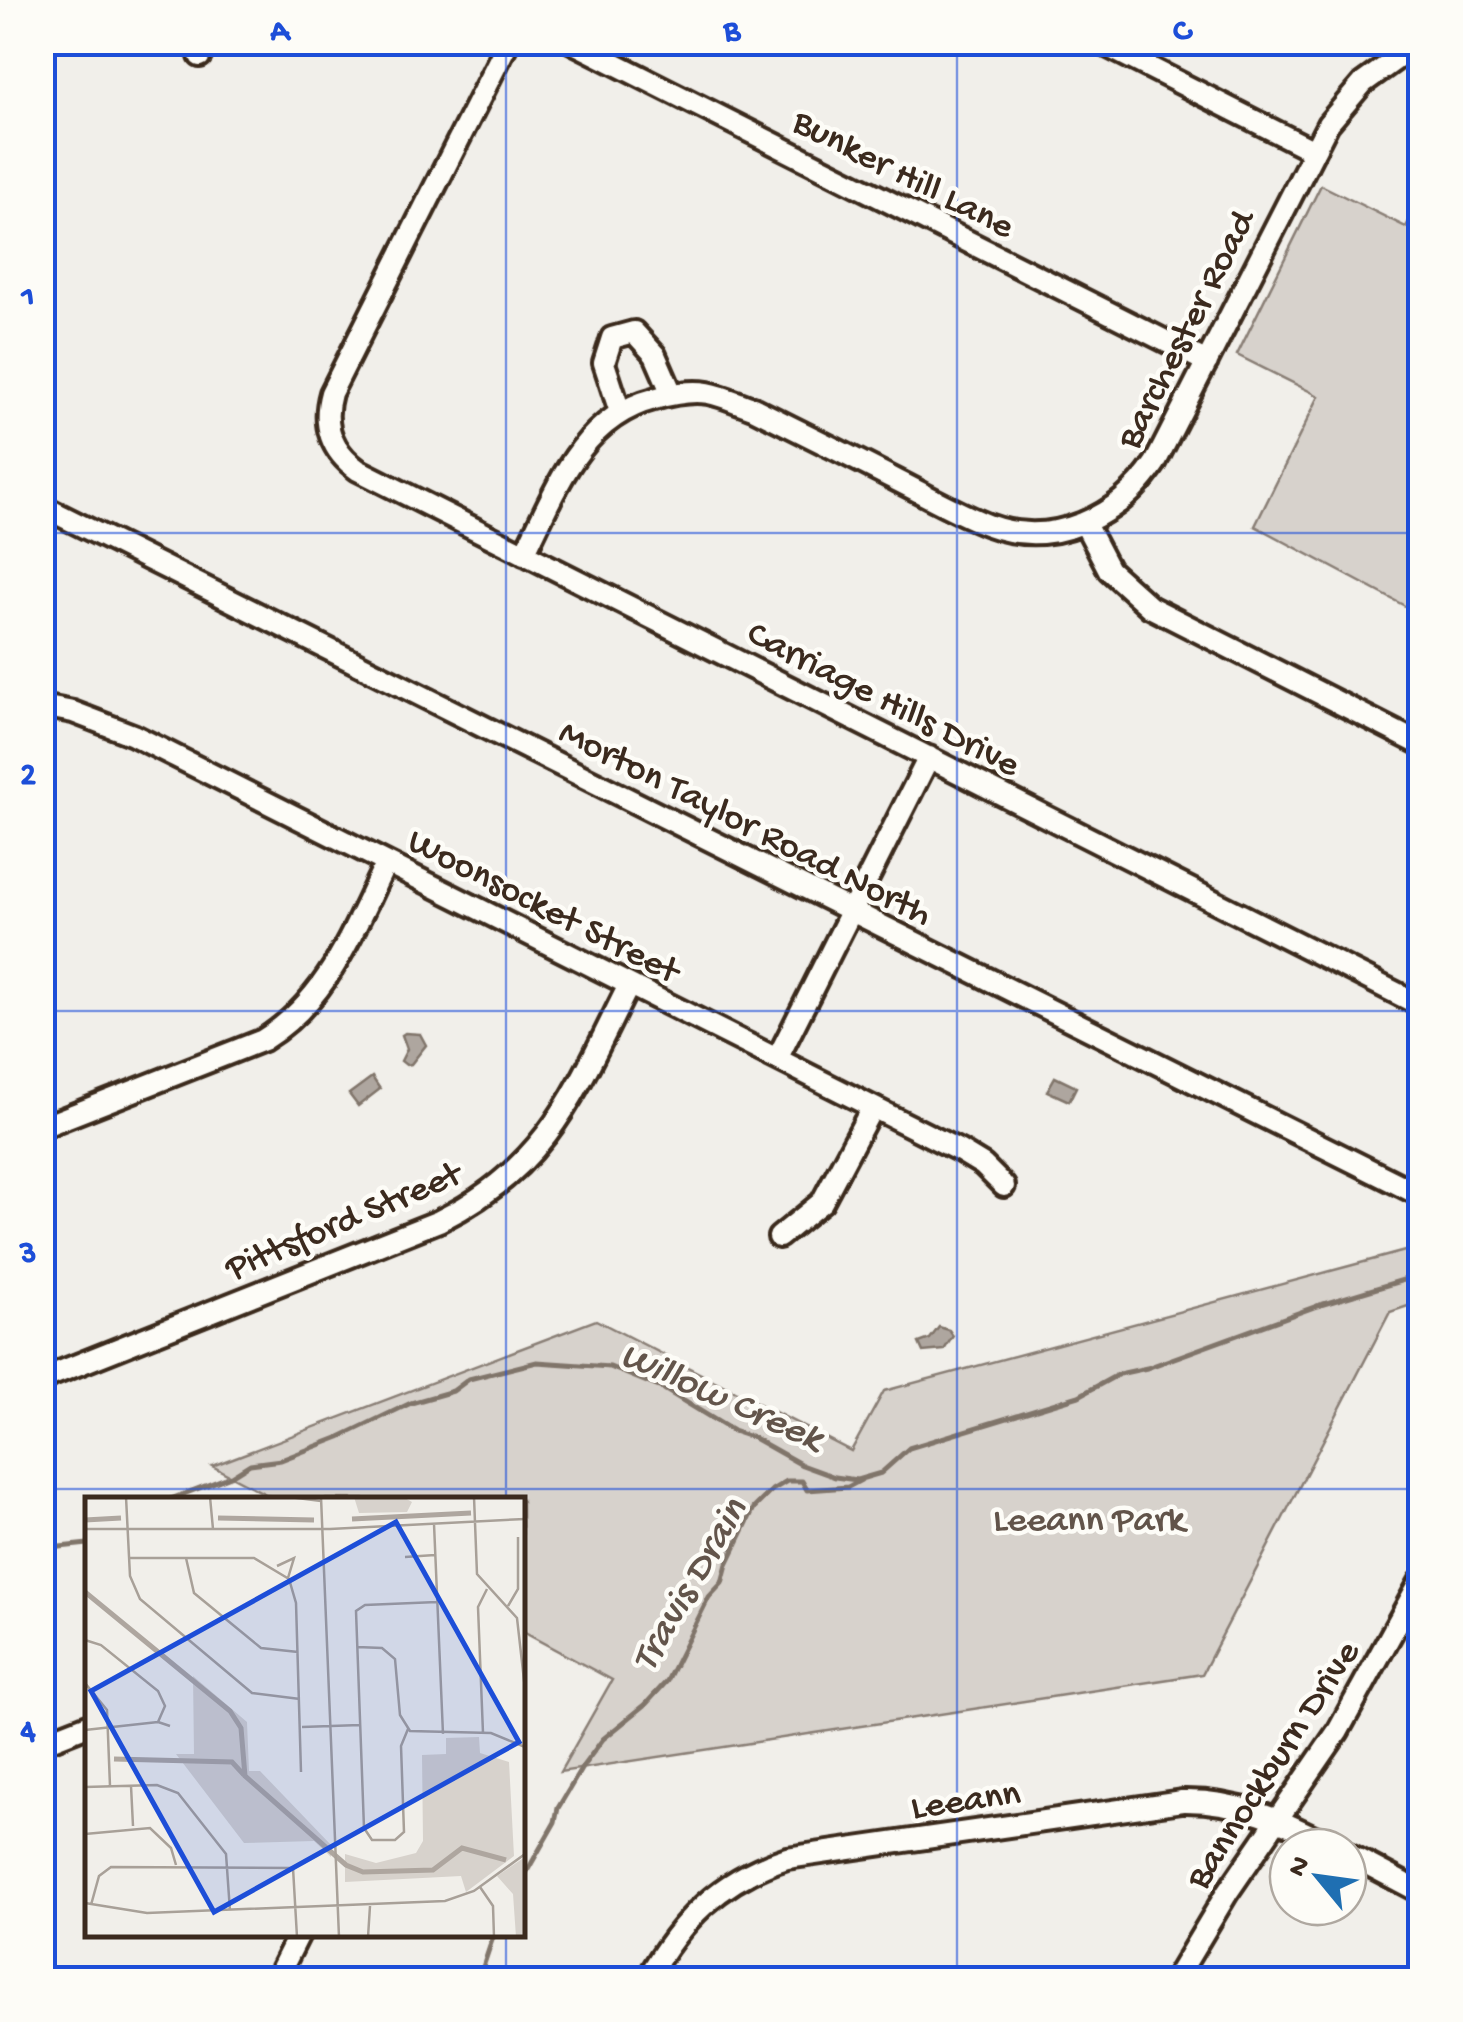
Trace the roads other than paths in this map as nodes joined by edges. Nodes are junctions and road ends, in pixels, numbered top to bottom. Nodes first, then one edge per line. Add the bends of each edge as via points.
1 (508, 42) edge
2 (572, 42) edge
3 (1099, 42) edge
4 (1420, 42) edge
5 (1314, 151) junction
6 (1206, 362) junction
7 (672, 394) junction
8 (620, 412) junction
9 (42, 506) edge
10 (1086, 524) junction
11 (524, 554) junction
12 (42, 706) edge
13 (1420, 744) edge
14 (929, 758) junction
15 (386, 863) junction
16 (850, 912) junction
17 (629, 985) junction
18 (1420, 1005) edge
19 (778, 1057) junction
20 (872, 1108) junction
21 (42, 1127) edge
22 (1004, 1186) dead end
23 (1420, 1195) edge
24 (779, 1237) dead end
25 (42, 1379) edge
26 (1420, 1582) edge
27 (85, 1726) edge
28 (42, 1743) edge
29 (1280, 1819) junction
30 (1295, 1827) edge
31 (1368, 1865) edge
32 (1420, 1892) edge
33 (298, 1937) edge
34 (276, 1980) edge
35 (647, 1980) edge
36 (1175, 1980) edge

1 - 11 street, Carriage Hills Drive via 330,393 326,417 341,456 358,470
2 - 6 street, Bunker Hill Lane
3 - 5 street
4 - 5 street, Barchester Road via 1350,96
5 - 6 street, Barchester Road
6 - 10 street, Barchester Road via 1146,477
7 - 8 street, Barchester Road
7 - 8 street via 655,355 634,332 612,338 604,364
7 - 10 street, Barchester Road via 707,393 753,408 991,526 1038,532
8 - 11 street, Barchester Road via 582,446
9 - 16 street, Morton Taylor Road North
10 - 13 street via 1109,570 1150,607
11 - 14 street, Carriage Hills Drive
12 - 15 street, Woonsocket Street via 132,735
14 - 16 street
14 - 18 street, Carriage Hills Drive
15 - 17 street, Woonsocket Street
15 - 21 street via 326,982 287,1025 264,1040
16 - 19 street
16 - 23 street, Morton Taylor Road North
17 - 19 street, Woonsocket Street
17 - 25 street, Pittsford Street via 568,1106 522,1164 487,1194 440,1221
19 - 20 street, Woonsocket Street
20 - 22 street, Woonsocket Street via 960,1151
20 - 24 street via 822,1202
26 - 29 street, Bannockburn Drive via 1338,1731
27 - 28 street
29 - 30 street, Leeann
29 - 35 street, Leeann via 1230,1803 1182,1801 787,1858 712,1894
29 - 36 street, Bannockburn Drive
31 - 32 street
33 - 34 street

